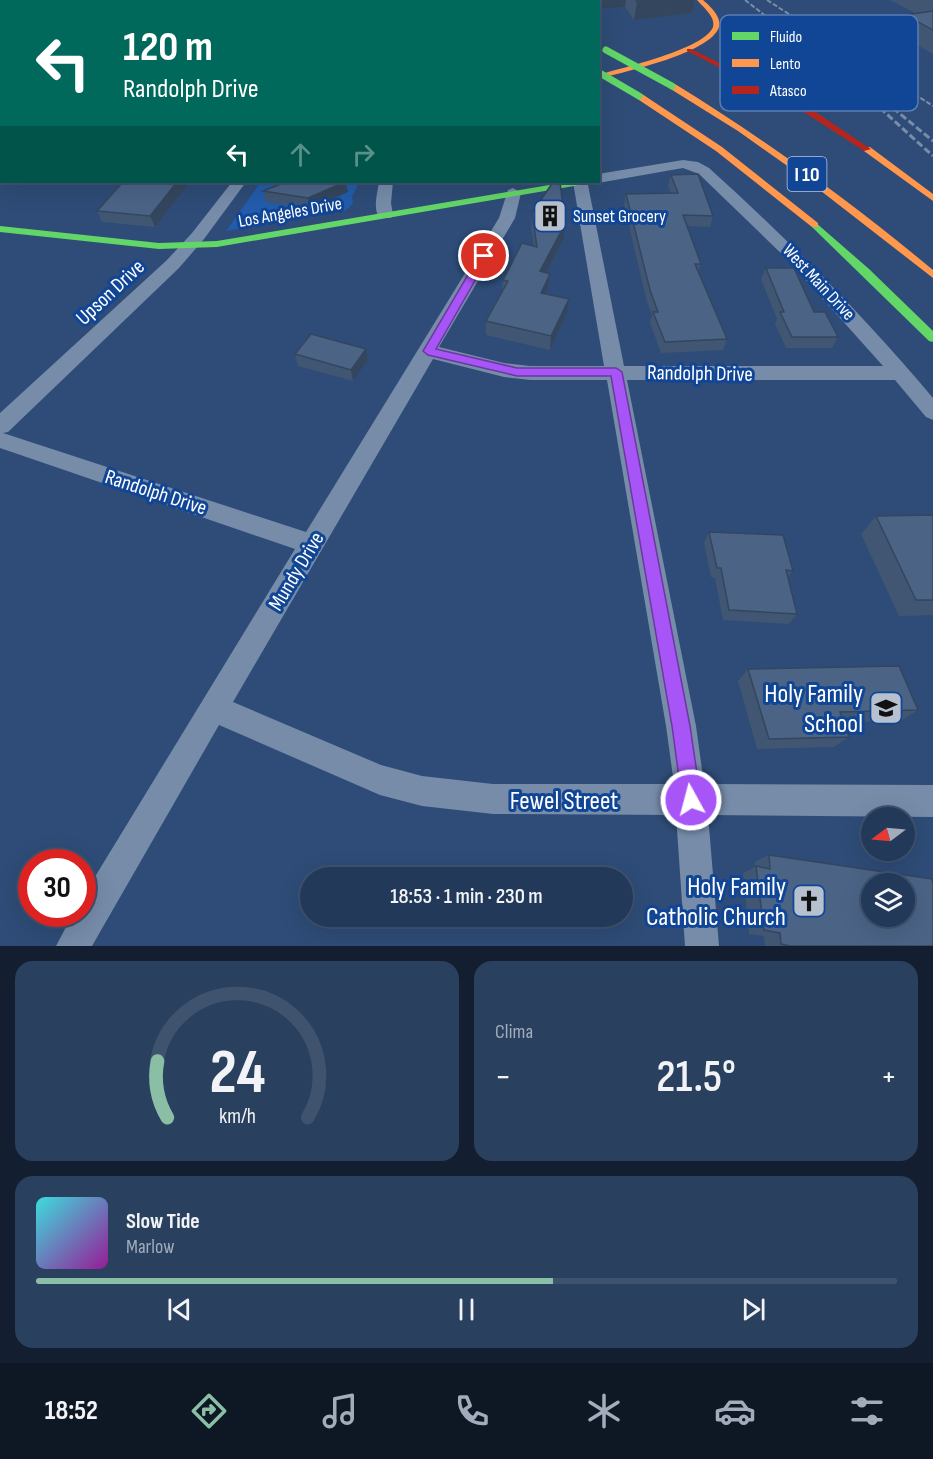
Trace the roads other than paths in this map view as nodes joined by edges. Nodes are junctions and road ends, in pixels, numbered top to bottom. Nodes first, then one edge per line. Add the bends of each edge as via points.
1 (700, 0) edge
2 (602, 48) edge
3 (689, 50) junction
4 (720, 65) edge
5 (600, 73) edge
6 (600, 76) edge
7 (600, 78) edge
8 (637, 97) junction
9 (808, 111) edge
10 (600, 179) edge
11 (238, 183) edge
12 (386, 183) edge
13 (575, 183) edge
14 (581, 183) edge
15 (513, 193) junction
16 (933, 198) edge
17 (385, 215) junction
18 (0, 229) edge
19 (189, 246) junction
20 (933, 275) edge
21 (933, 338) edge
22 (428, 351) junction
23 (616, 372) junction
24 (901, 373) junction
25 (933, 412) edge
26 (0, 426) edge
27 (0, 440) edge
28 (312, 544) junction
29 (213, 708) junction
30 (691, 800) junction
31 (933, 801) edge
32 (73, 946) edge
33 (702, 946) edge

1 - 3 main road via 714,17 716,28 704,42
2 - 20 main road, I 10, bridge via 740,127 794,164 877,226
3 - 4 main road
3 - 6 main road
5 - 8 main road, I 10, bridge
7 - 8 main road, bridge
8 - 21 main road, I 10 via 707,140 780,195 892,295
9 - 16 main road
10 - 24 street, West Main Drive via 682,164 704,171 774,235
11 - 19 street, Upson Drive
12 - 17 street
13 - 15 main road, Los Angeles Drive
14 - 23 street
15 - 17 main road, Los Angeles Drive
15 - 22 street, Mundy Drive via 507,218
17 - 19 main road, Los Angeles Drive
18 - 19 main road, Los Angeles Drive
19 - 26 street, Upson Drive
22 - 23 street, Randolph Drive via 517,372
22 - 28 street, Mundy Drive
23 - 24 street, Randolph Drive
23 - 30 street
24 - 25 street, West Main Drive
27 - 28 street, Randolph Drive
28 - 29 street, Mundy Drive
29 - 30 street, Fewel Street via 380,780 416,790 493,799
29 - 32 street, Mundy Drive
30 - 31 street, Fewel Street
30 - 33 street

